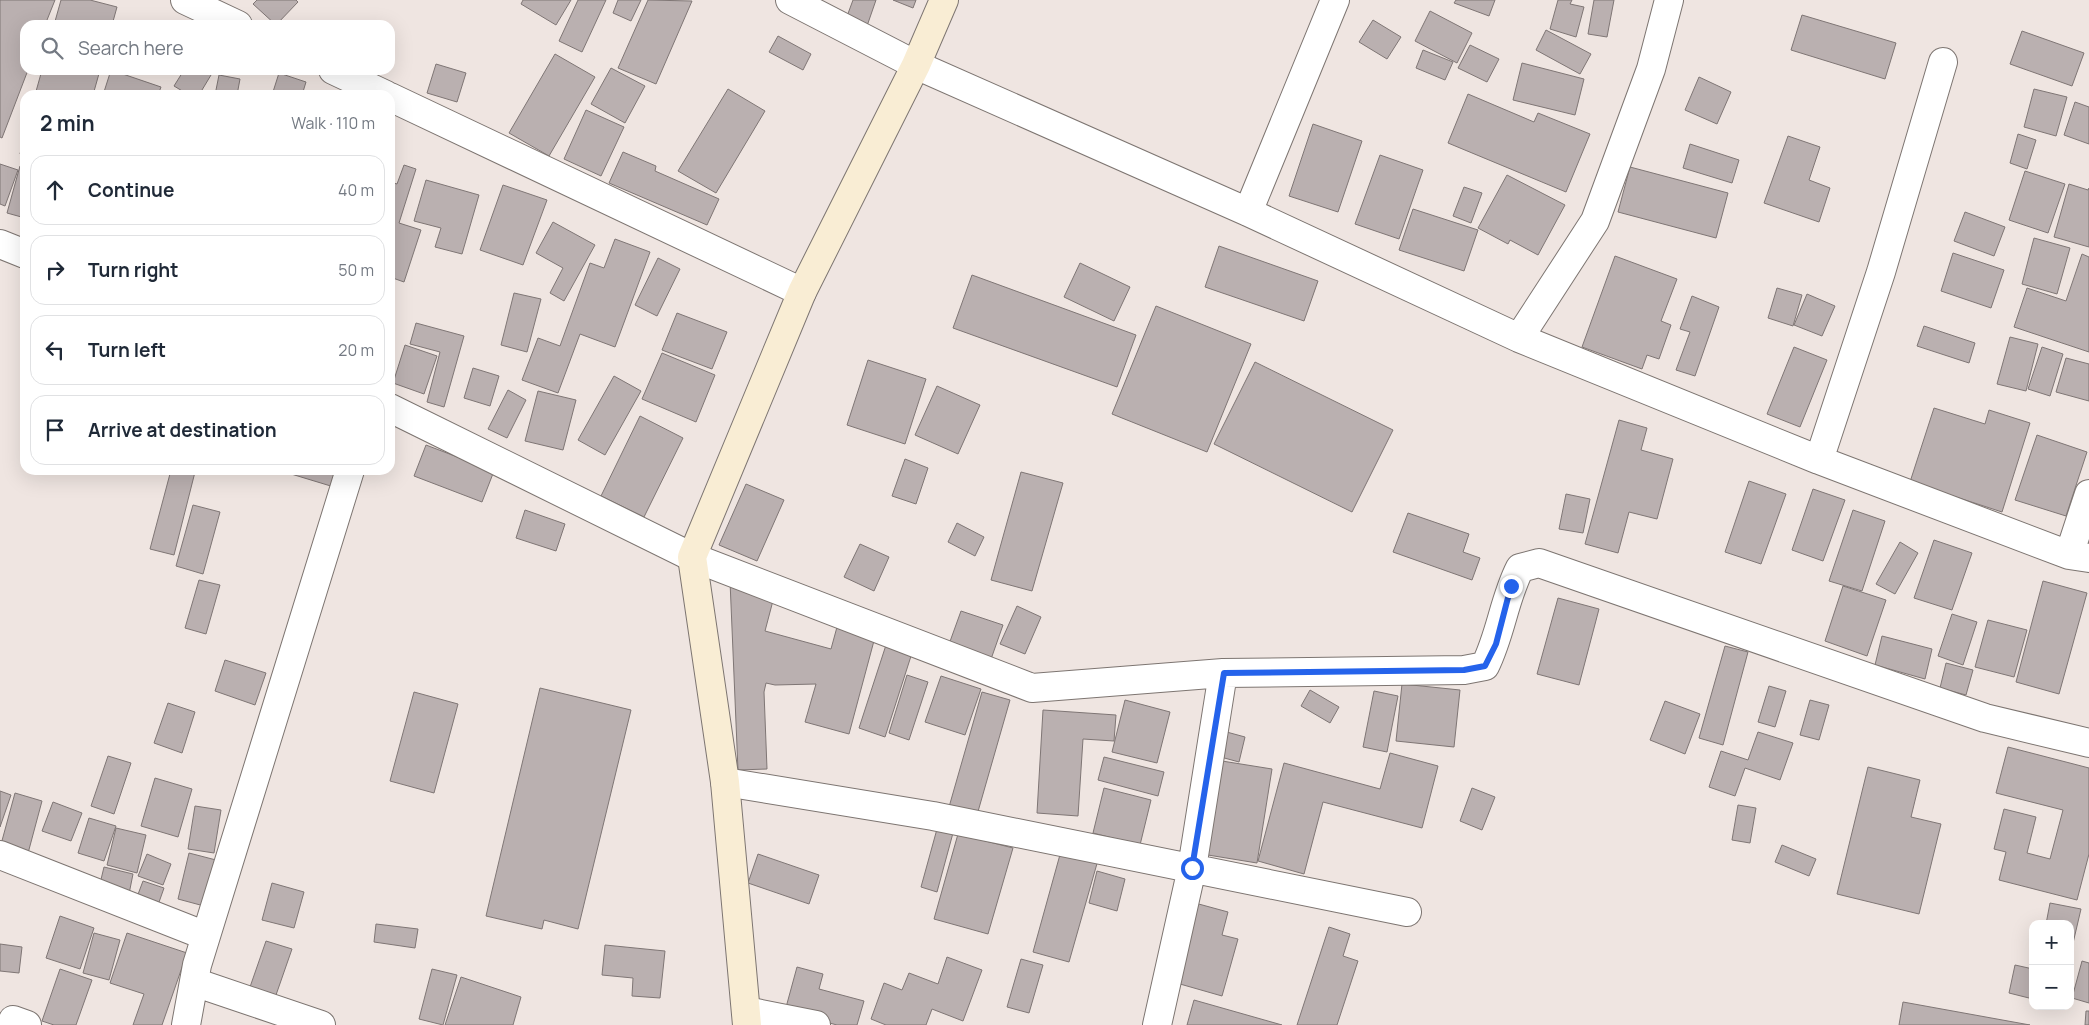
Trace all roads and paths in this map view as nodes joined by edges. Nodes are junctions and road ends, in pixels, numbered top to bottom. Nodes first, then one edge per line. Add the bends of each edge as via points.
1 (185, 0) edge
2 (790, 0) edge
3 (944, 0) edge
4 (1335, 0) edge
5 (1669, 0) edge
6 (227, 20) edge
7 (1943, 62) dead end
8 (916, 65) junction
9 (344, 75) edge
10 (375, 90) edge
11 (395, 99) edge
12 (1248, 212) junction
13 (0, 244) edge
14 (20, 252) edge
15 (802, 292) junction
16 (1519, 338) junction
17 (395, 410) edge
18 (1818, 460) junction
19 (348, 475) edge
20 (2089, 494) edge
21 (2079, 556) edge
22 (692, 557) junction
23 (1224, 673) junction
24 (2089, 742) edge
25 (725, 782) junction
26 (0, 855) edge
27 (1192, 868) junction
28 (1407, 912) dead end
29 (206, 936) junction
30 (194, 982) junction
31 (747, 1018) edge
32 (186, 1025) edge
33 (321, 1025) edge
34 (816, 1025) edge
35 (1156, 1025) edge

1 - 6 street
2 - 8 street
3 - 8 street
4 - 12 street
5 - 16 street via 1651,69 1595,221
7 - 18 street via 1881,272
8 - 12 street
8 - 15 street
9 - 10 street
11 - 15 street
12 - 16 street
13 - 14 street
15 - 22 street
16 - 18 street
17 - 22 street
18 - 21 street
19 - 29 street
20 - 21 street
22 - 23 street via 1032,688
22 - 25 street
23 - 24 street via 1464,670 1485,666 1496,644 1511,586 1520,568 1539,563 1985,718
23 - 27 street
25 - 27 street via 933,816
25 - 31 street
26 - 29 street
27 - 28 street
27 - 35 street
29 - 30 street
30 - 32 street
30 - 33 street
31 - 34 street

